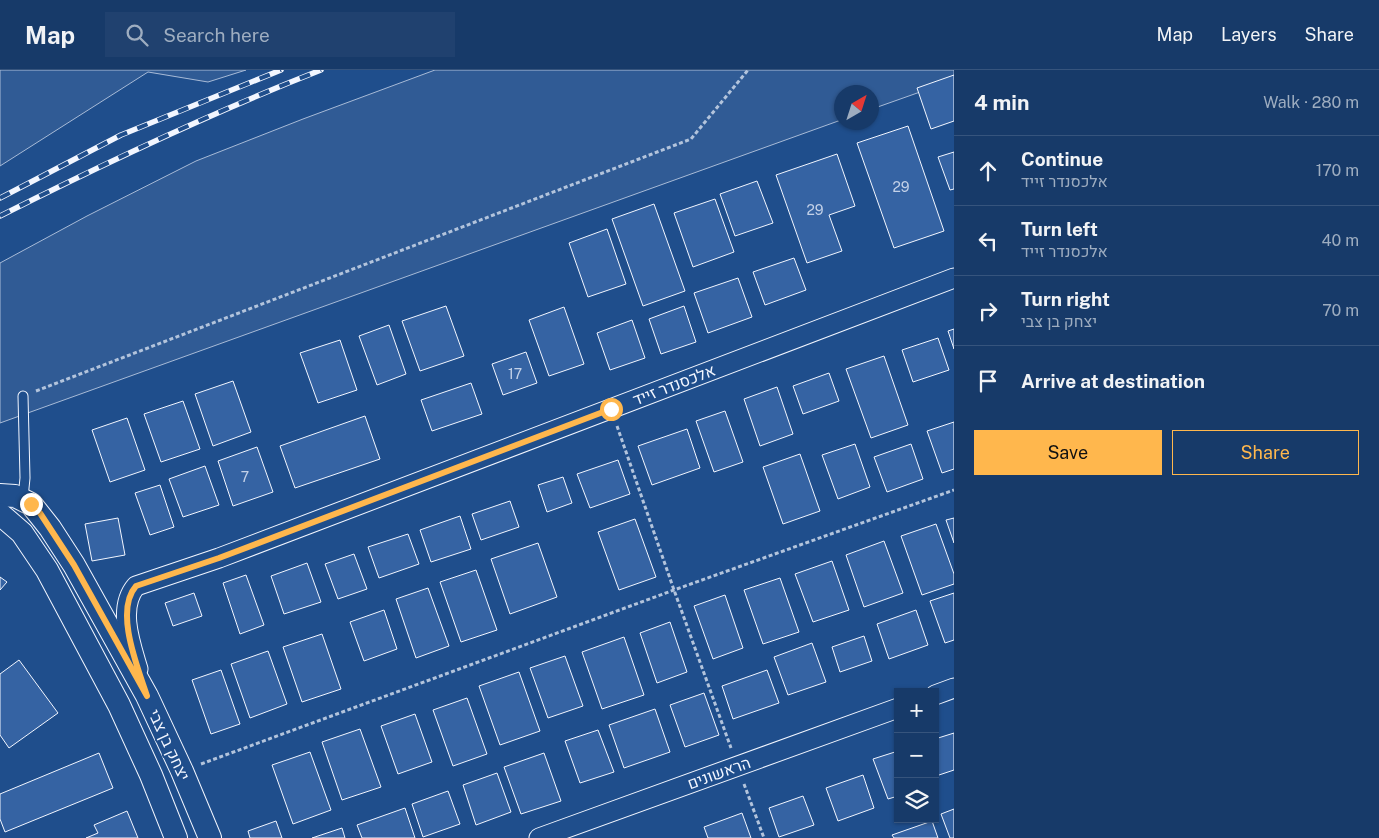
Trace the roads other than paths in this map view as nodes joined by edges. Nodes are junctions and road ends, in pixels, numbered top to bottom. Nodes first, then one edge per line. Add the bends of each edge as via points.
1 (954, 278) edge
2 (23, 396) road end
3 (0, 495) edge
4 (23, 499) junction
5 (0, 514) edge
6 (954, 688) edge
7 (939, 694) edge
8 (147, 696) junction
9 (894, 709) edge
10 (176, 838) edge
11 (210, 838) edge
12 (540, 838) edge

1 - 8 street, אלכסנדר זייד via 219,558 136,586 126,605 129,636
2 - 4 lane
3 - 4 street
4 - 8 street, יצחק בן צבי via 40,513 74,565
5 - 10 street, יצחק בן צבי via 22,533 47,570 119,705
6 - 7 street
8 - 11 street, יצחק בן צבי
9 - 12 street, הראשונים

